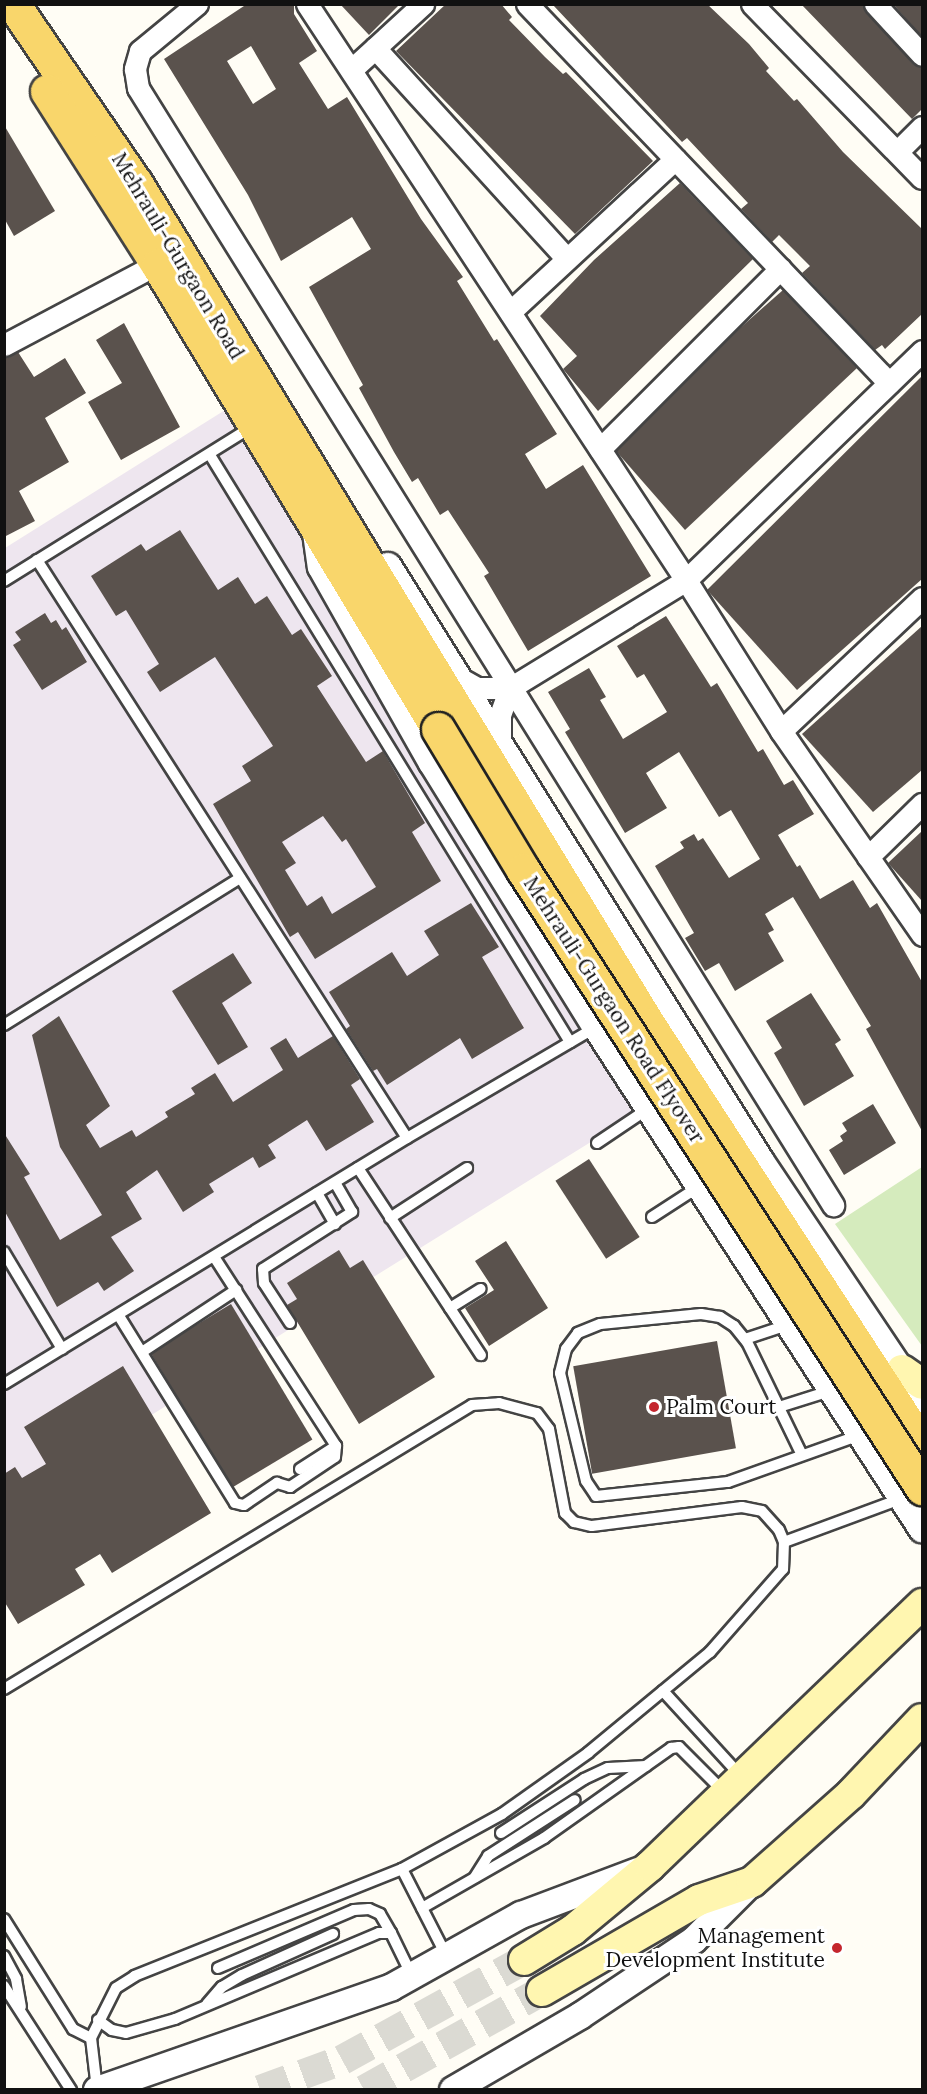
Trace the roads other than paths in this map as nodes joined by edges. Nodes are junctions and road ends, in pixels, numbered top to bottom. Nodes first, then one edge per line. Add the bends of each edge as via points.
1 (13, 4) edge
2 (197, 4) edge
3 (308, 4) edge
4 (423, 4) edge
5 (527, 4) edge
6 (752, 4) edge
7 (875, 4) edge
8 (4, 32) edge
9 (375, 48) junction
10 (922, 55) edge
11 (351, 70) junction
12 (59, 91) junction
13 (922, 127) edge
14 (898, 151) junction
15 (675, 159) junction
16 (922, 178) edge
17 (168, 259) junction
18 (567, 259) junction
19 (780, 269) junction
20 (510, 312) junction
21 (4, 345) edge
22 (922, 351) edge
23 (889, 383) junction
24 (253, 425) junction
25 (600, 449) junction
26 (210, 455) junction
27 (325, 519) junction
28 (37, 560) junction
29 (686, 579) junction
30 (4, 581) edge
31 (922, 598) edge
32 (459, 678) junction
33 (510, 688) junction
34 (449, 722) junction
35 (781, 731) junction
36 (500, 743) junction
37 (922, 804) edge
38 (868, 857) junction
39 (240, 878) junction
40 (922, 935) edge
41 (4, 1025) edge
42 (596, 1027) junction
43 (570, 1042) junction
44 (649, 1108) junction
45 (407, 1138) junction
46 (597, 1143) dead end
47 (358, 1168) junction
48 (467, 1168) dead end
49 (335, 1182) junction
50 (700, 1186) junction
51 (317, 1193) junction
52 (833, 1205) dead end
53 (652, 1217) dead end
54 (390, 1218) junction
55 (335, 1224) junction
56 (4, 1252) edge
57 (214, 1257) junction
58 (480, 1289) dead end
59 (236, 1290) junction
60 (450, 1308) junction
61 (119, 1316) junction
62 (290, 1323) dead end
63 (790, 1323) junction
64 (745, 1339) junction
65 (62, 1349) junction
66 (142, 1352) junction
67 (481, 1355) dead end
68 (912, 1377) edge
69 (4, 1384) edge
70 (834, 1390) junction
71 (922, 1402) edge
72 (779, 1407) junction
73 (863, 1434) junction
74 (922, 1444) edge
75 (336, 1446) junction
76 (801, 1453) junction
77 (922, 1459) edge
78 (300, 1469) dead end
79 (906, 1489) edge
80 (922, 1529) edge
81 (784, 1542) junction
82 (922, 1604) edge
83 (910, 1632) edge
84 (4, 1689) edge
85 (663, 1691) junction
86 (922, 1697) edge
87 (922, 1719) edge
88 (646, 1766) junction
89 (734, 1786) junction
90 (851, 1794) junction
91 (575, 1800) dead end
92 (501, 1833) dead end
93 (650, 1866) junction
94 (402, 1869) junction
95 (475, 1878) junction
96 (752, 1882) junction
97 (422, 1908) junction
98 (4, 1919) edge
99 (391, 1933) junction
100 (333, 1934) dead end
101 (4, 1956) edge
102 (447, 1957) junction
103 (524, 1960) tunnel mouth
104 (218, 1968) dead end
105 (412, 1976) junction
106 (4, 1986) edge
107 (542, 1991) tunnel mouth
108 (204, 2007) junction
109 (22, 2013) junction
110 (98, 2020) junction
111 (91, 2038) junction
112 (71, 2090) edge
113 (97, 2090) edge
114 (453, 2090) edge

1 - 12 main road, Mehrauli-Gurgaon Road
2 - 33 street via 140,51 135,69 138,88
3 - 11 street
4 - 9 street
5 - 15 street
6 - 14 street
7 - 10 street
8 - 12 main road, Mehrauli-Gurgaon Road
9 - 11 street
9 - 18 street
11 - 20 street
12 - 17 main road, Mehrauli-Gurgaon Road via 137,185
13 - 14 street
14 - 16 street
15 - 18 street
15 - 19 street
17 - 21 street
17 - 24 main road, Mehrauli-Gurgaon Road
17 - 27 main road, Mehrauli-Gurgaon Road
18 - 20 street
19 - 23 street
19 - 25 street
20 - 25 street
22 - 23 street
23 - 29 street
24 - 26 lane
24 - 27 main road, Mehrauli-Gurgaon Road
25 - 29 street
26 - 28 lane
26 - 43 lane
27 - 32 street via 383,560
27 - 34 main road, Mehrauli-Gurgaon Road Flyover
27 - 42 street via 321,567 432,763
28 - 30 lane
28 - 39 lane
29 - 33 street
29 - 35 street
31 - 35 street
32 - 33 street via 477,688
32 - 36 street
33 - 36 street via 500,715
33 - 52 street
34 - 74 main road, Mehrauli-Gurgaon Road Flyover
34 - 79 main road, Mehrauli-Gurgaon Road Flyover, bridge via 523,870
35 - 38 street
36 - 68 street via 760,1160
37 - 38 street
38 - 40 street
39 - 41 lane
39 - 45 lane
42 - 43 lane
42 - 44 street
43 - 45 lane
44 - 46 lane
44 - 50 street
45 - 47 lane
47 - 49 lane
47 - 54 lane
48 - 54 lane
49 - 51 lane
49 - 55 lane via 352,1212
50 - 53 lane
50 - 63 street
51 - 55 lane
51 - 57 lane
54 - 60 lane
55 - 62 lane via 263,1269 264,1283
56 - 65 lane
57 - 59 lane
57 - 61 lane
58 - 60 lane
59 - 66 lane
59 - 75 lane
60 - 67 lane
61 - 65 lane
61 - 66 lane
63 - 64 lane
63 - 70 street
64 - 72 lane
64 - 76 lane via 720,1317 701,1314 600,1324 578,1333 566,1349 561,1373 590,1490 604,1497 728,1482
65 - 69 lane
66 - 75 lane via 239,1505 277,1484 290,1487 335,1457
68 - 71 street
70 - 72 lane
70 - 73 street
72 - 76 lane
73 - 76 lane
73 - 79 street
75 - 78 lane
77 - 79 street
79 - 80 street
79 - 81 lane
81 - 84 lane via 762,1511 742,1507 592,1526 574,1522 565,1513 549,1430 537,1413 499,1402 472,1405
81 - 85 lane via 783,1569 710,1652
82 - 83 main road
83 - 89 main road
85 - 89 lane
85 - 94 lane via 588,1753 502,1814
86 - 90 main road
87 - 90 main road
88 - 89 lane via 671,1748 679,1747
88 - 92 lane via 608,1768 584,1779
88 - 95 lane via 554,1832
89 - 93 main road
90 - 96 main road
91 - 95 lane via 488,1856
93 - 102 street via 521,1915
93 - 103 main road via 573,1930
94 - 97 lane
94 - 110 lane via 135,1976 116,1988
95 - 97 lane
96 - 107 main road via 699,1900
96 - 114 street via 694,1940 580,2016
97 - 102 lane
98 - 111 lane via 73,2029
99 - 104 lane via 380,1914 369,1909 354,1910
99 - 105 lane
99 - 108 lane via 379,1933
100 - 108 lane via 242,1975 222,1987
101 - 109 lane via 16,1979
102 - 105 street
105 - 113 street via 392,1988
106 - 109 lane
108 - 110 lane via 126,2033 112,2030
109 - 112 lane
110 - 111 lane
111 - 113 lane

